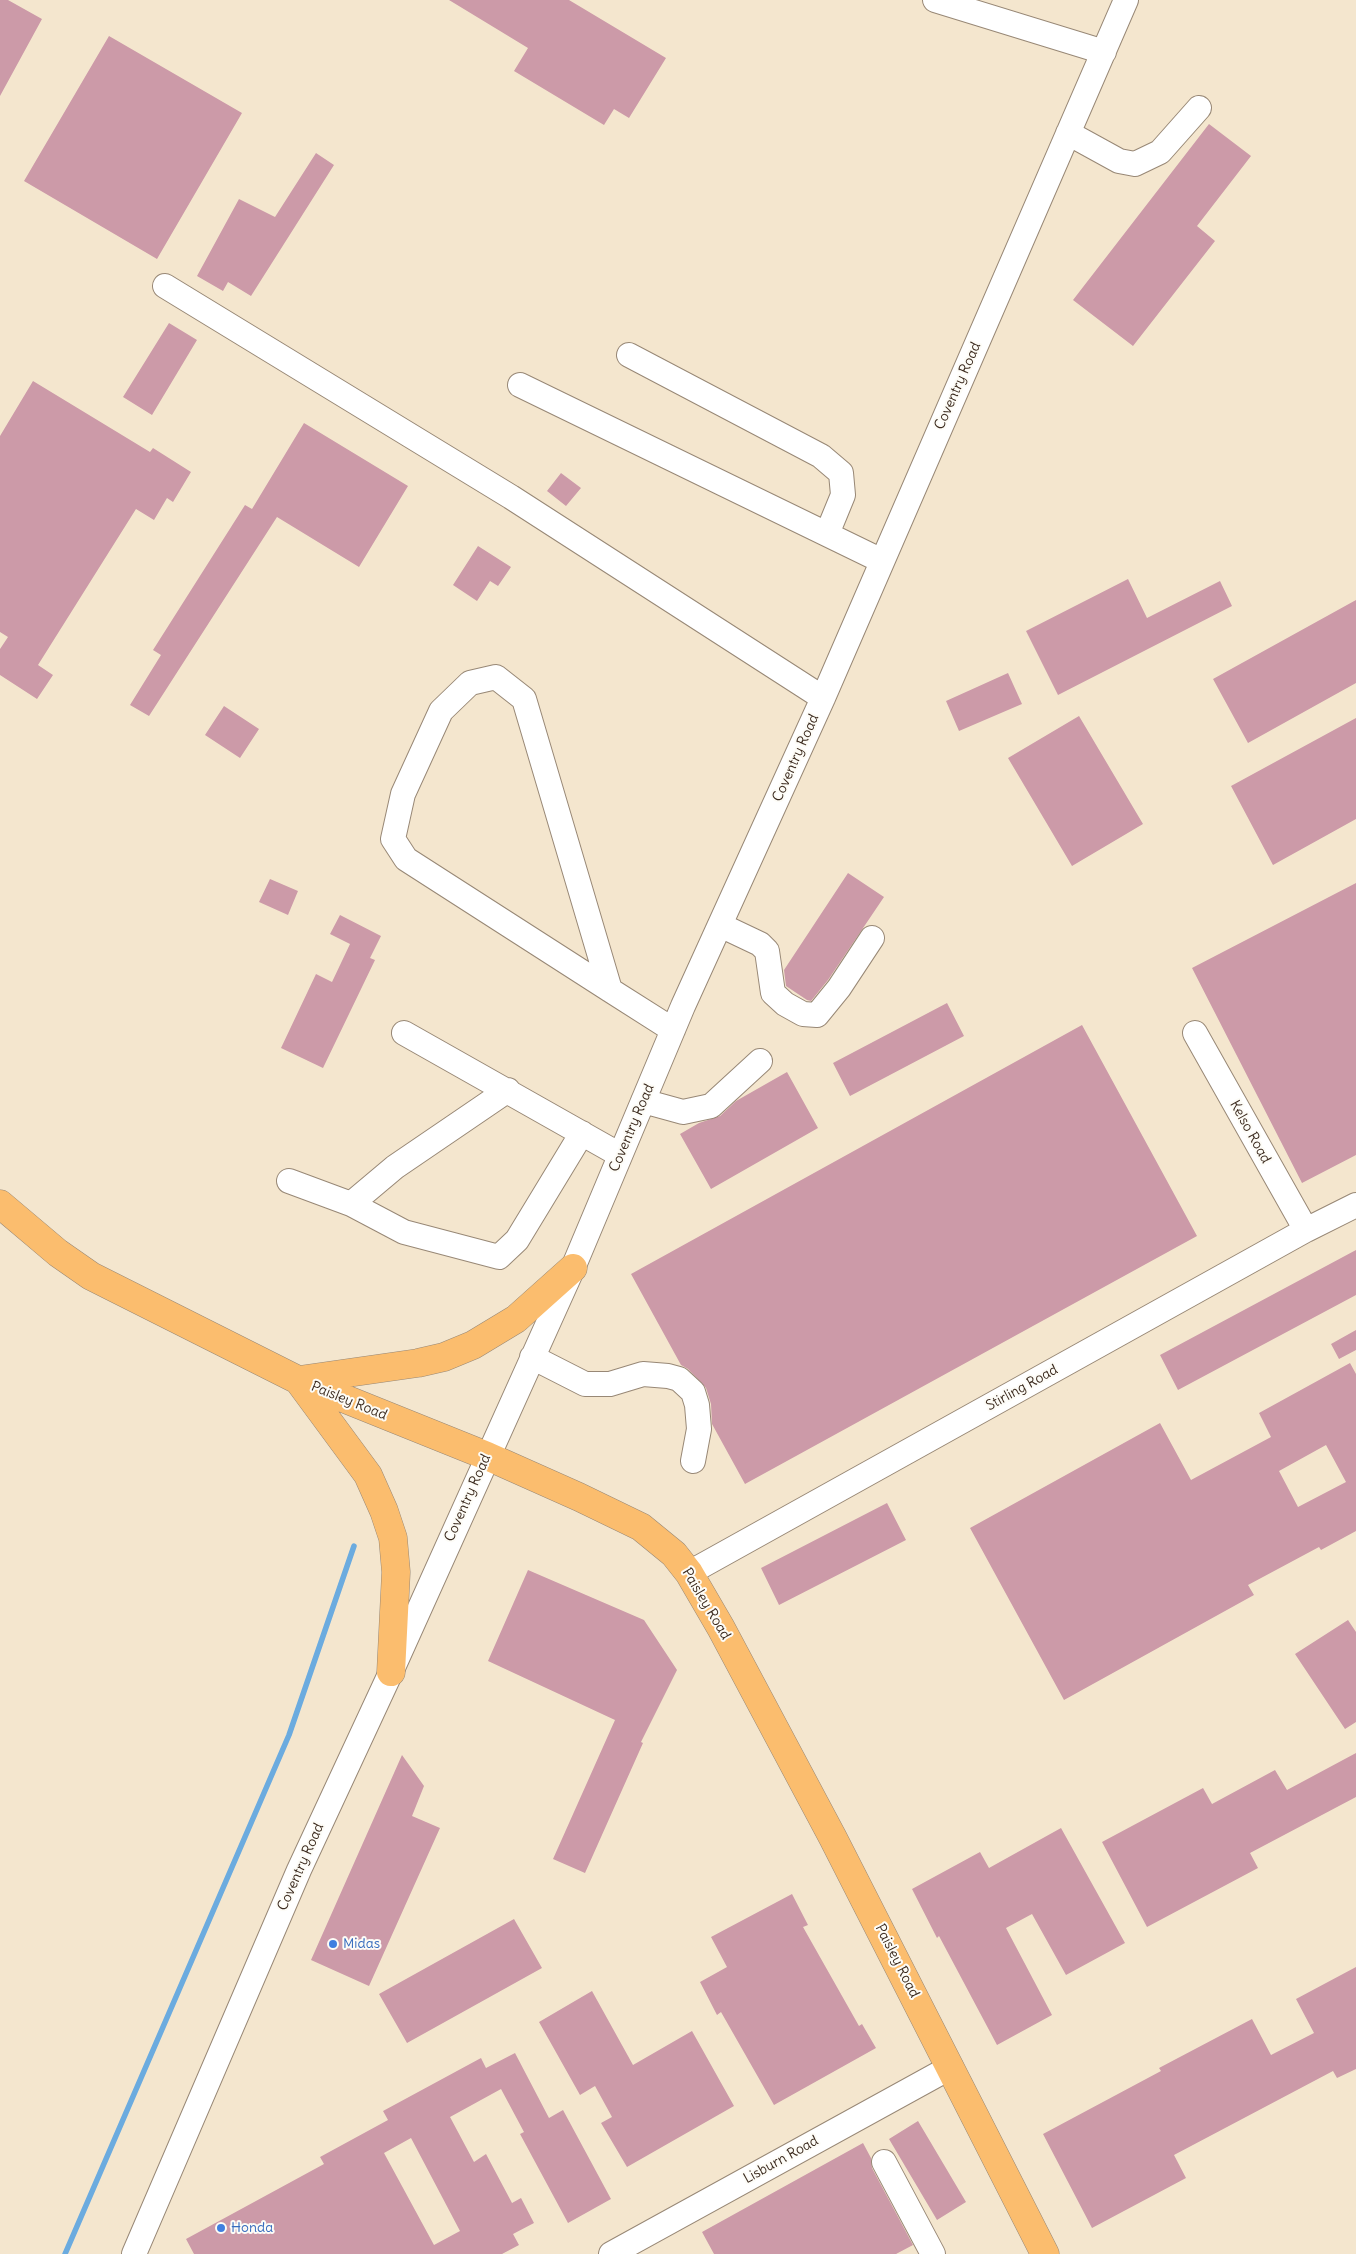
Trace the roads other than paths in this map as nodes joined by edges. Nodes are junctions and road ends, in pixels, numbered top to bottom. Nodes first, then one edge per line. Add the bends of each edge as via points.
1 (935, 0) edge
2 (1126, 0) edge
3 (1104, 52) junction
4 (1199, 108) dead end
5 (1068, 133) junction
6 (165, 286) dead end
7 (629, 355) dead end
8 (520, 385) dead end
9 (827, 534) junction
10 (882, 561) junction
11 (823, 698) junction
12 (720, 925) junction
13 (872, 938) dead end
14 (610, 990) junction
15 (673, 1030) junction
16 (404, 1033) dead end
17 (1195, 1033) dead end
18 (760, 1061) dead end
19 (508, 1090) junction
20 (643, 1101) junction
21 (582, 1133) junction
22 (620, 1155) junction
23 (290, 1181) dead end
24 (0, 1204) edge
25 (351, 1204) junction
26 (1356, 1205) edge
27 (1306, 1230) junction
28 (573, 1268) junction
29 (532, 1357) junction
30 (298, 1380) junction
31 (487, 1456) junction
32 (693, 1462) dead end
33 (689, 1573) junction
34 (391, 1672) junction
35 (951, 2067) junction
36 (884, 2162) dead end
37 (134, 2254) edge
38 (611, 2254) edge
39 (933, 2254) edge
40 (1045, 2254) edge

1 - 3 street
2 - 3 street, Coventry Road
3 - 5 street, Coventry Road
4 - 5 street via 1160,152 1135,164 1120,161
5 - 10 street, Coventry Road
6 - 11 street via 511,497
7 - 9 street via 821,456 841,474 843,495
8 - 9 street
9 - 10 street
10 - 11 street, Coventry Road
11 - 12 street, Coventry Road
12 - 13 street via 760,944 767,951 773,993 803,1014 817,1015
12 - 15 street, Coventry Road
14 - 14 street via 406,859 393,840 403,794 441,711 470,683 496,677 524,699
14 - 15 street
15 - 20 street, Coventry Road
16 - 19 street
17 - 27 street, Kelso Road
18 - 20 street via 711,1106 683,1112
19 - 21 street
19 - 25 street via 394,1168
20 - 22 street, Coventry Road
21 - 22 street
21 - 25 street via 517,1240 499,1257 404,1232
22 - 28 street, Coventry Road
23 - 25 street
24 - 30 main road, Paisley Road via 91,1276
26 - 27 street, Stirling Road
27 - 33 street, Stirling Road
28 - 29 street, Coventry Road
28 - 30 main road via 516,1319 473,1345 418,1363
29 - 31 street, Coventry Road
29 - 32 street via 585,1384 610,1384 643,1374 679,1378 692,1392 697,1405 699,1429
30 - 31 main road, Paisley Road
30 - 34 main road via 368,1475 384,1511 392,1538 396,1572
31 - 33 main road, Paisley Road via 642,1527 674,1554
31 - 34 street, Coventry Road
33 - 35 main road, Paisley Road via 834,1838
34 - 37 street, Coventry Road via 299,1870
35 - 38 street, Lisburn Road
35 - 40 main road, Paisley Road
36 - 39 street

